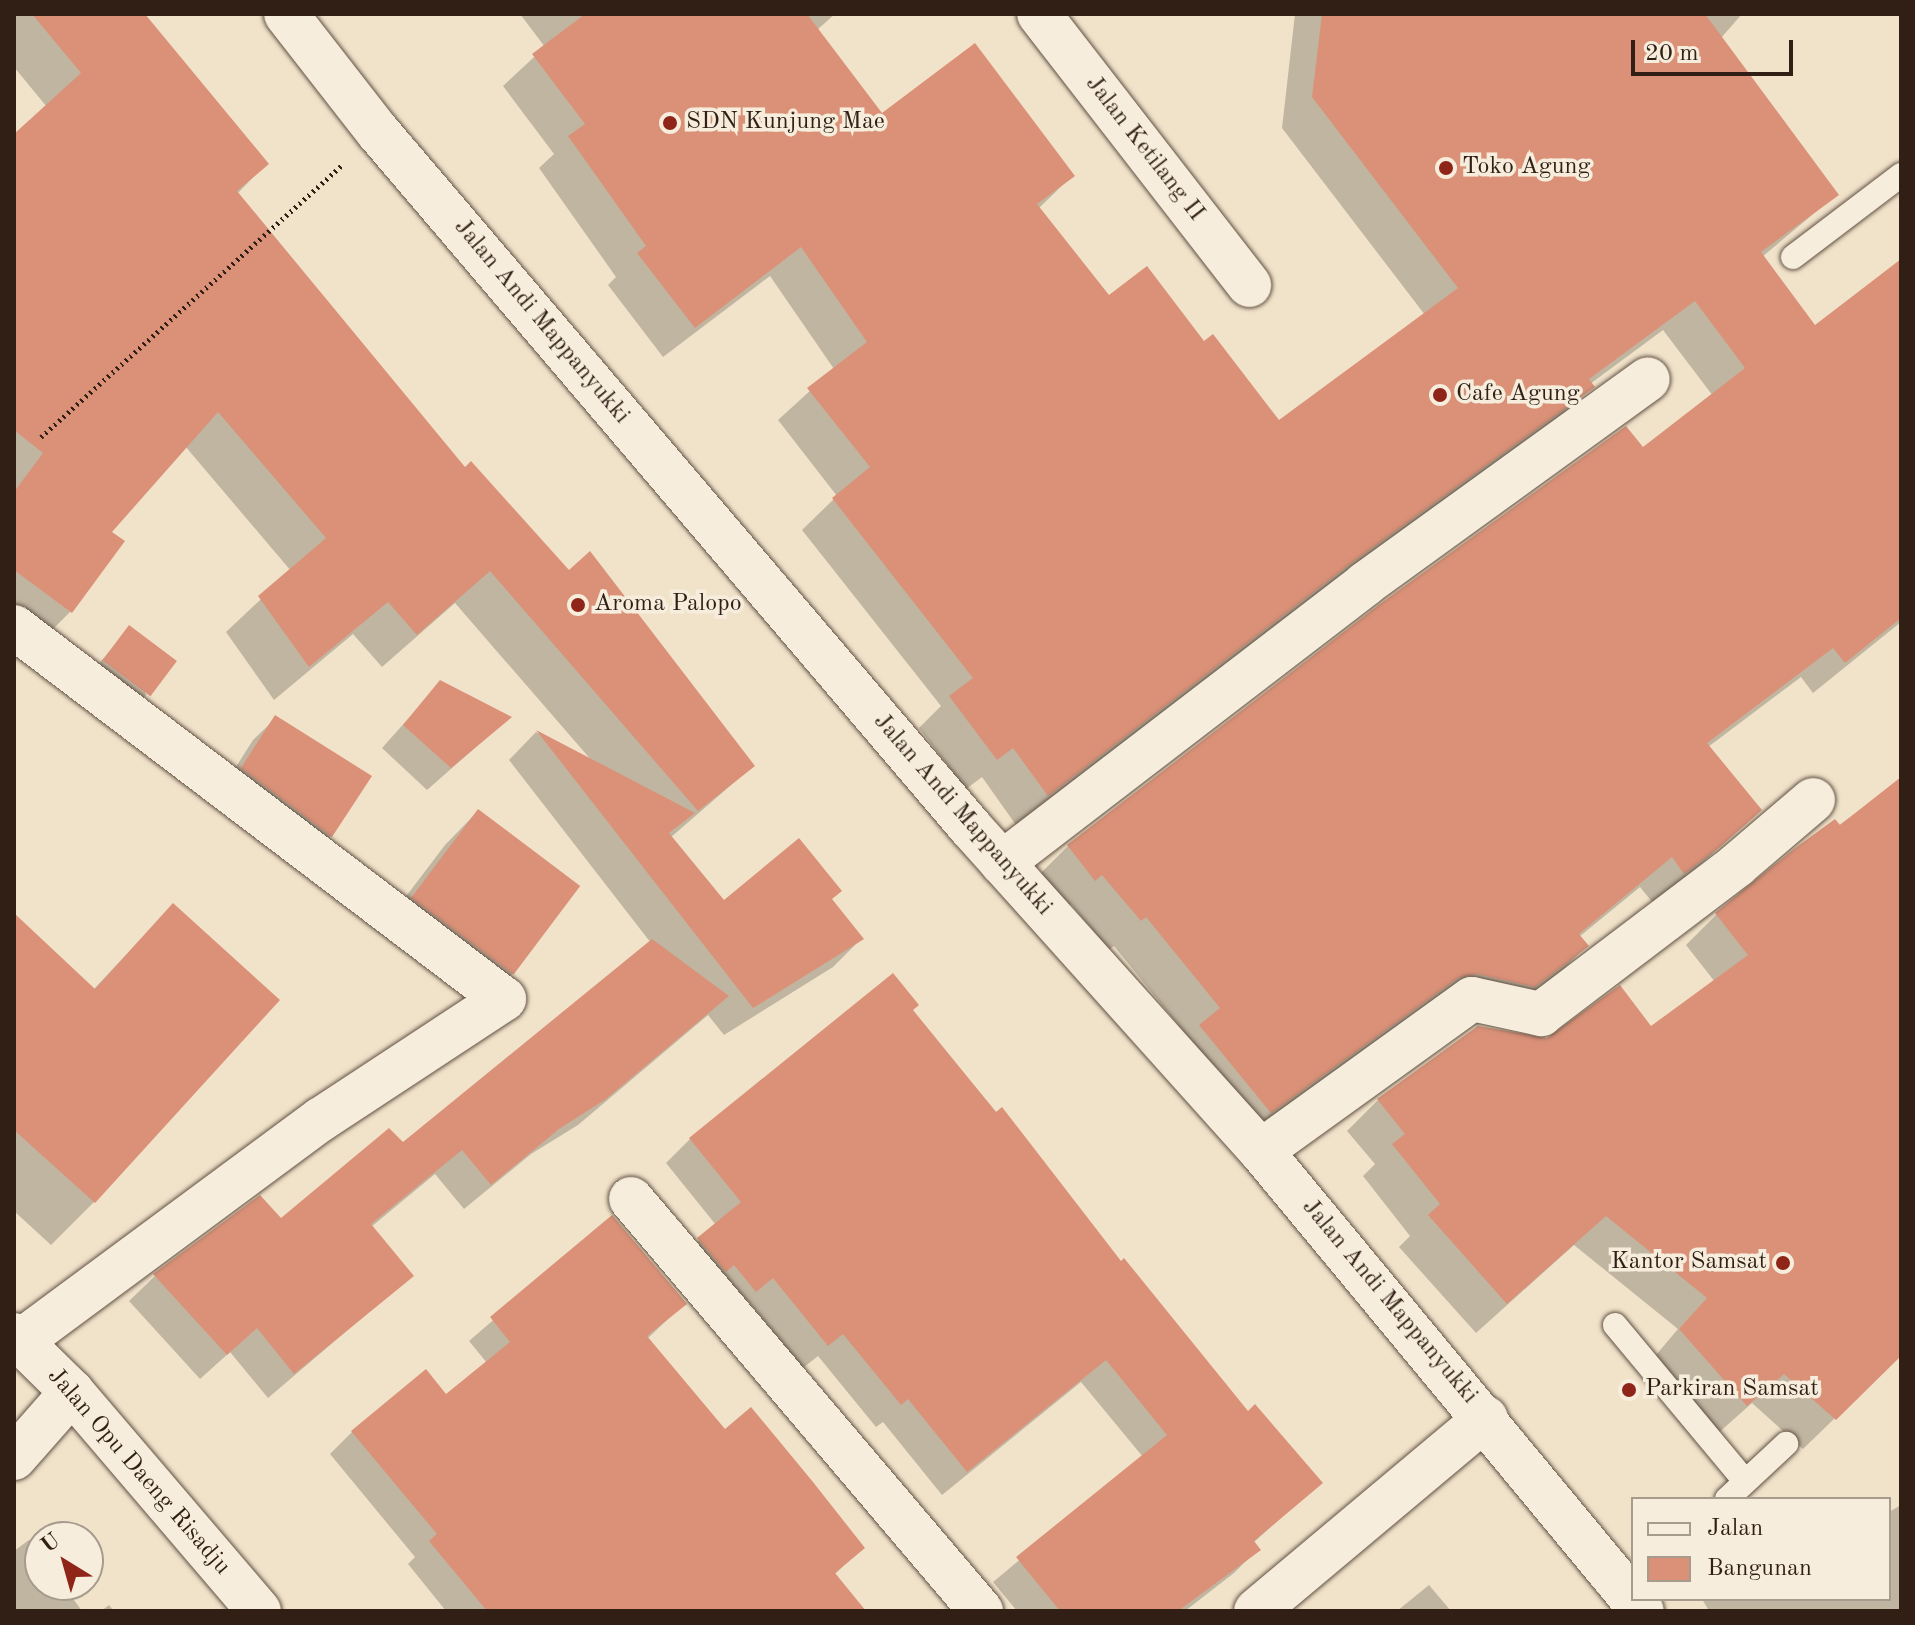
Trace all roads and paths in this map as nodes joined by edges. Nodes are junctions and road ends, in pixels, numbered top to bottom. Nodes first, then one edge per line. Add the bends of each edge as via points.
1 (286, 14) edge
2 (1039, 14) edge
3 (378, 132) junction
4 (1901, 175) edge
5 (1793, 257) dead end
6 (1249, 285) dead end
7 (1648, 379) dead end
8 (41, 437) dead end
9 (14, 627) edge
10 (1813, 800) dead end
11 (1002, 863) junction
12 (1261, 1151) junction
13 (631, 1199) dead end
14 (1615, 1325) dead end
15 (18, 1338) edge
16 (72, 1392) junction
17 (1486, 1418) junction
18 (1786, 1444) dead end
19 (14, 1458) edge
20 (1745, 1481) junction
21 (1729, 1497) edge
22 (1623, 1570) edge
23 (259, 1611) edge
24 (981, 1611) edge
25 (1256, 1611) edge

1 - 3 street, Jalan Andi Mappanyukki
2 - 6 street, Jalan Ketilang II
3 - 8 path
3 - 11 street, Jalan Andi Mappanyukki
4 - 5 lane
7 - 11 street via 1365,584
9 - 15 street via 504,999 321,1119
10 - 12 street via 1737,865 1541,1014 1472,999
11 - 12 street, Jalan Andi Mappanyukki
12 - 17 street, Jalan Andi Mappanyukki
13 - 24 street
14 - 20 lane
15 - 16 street, Jalan Opu Daeng Risadju
16 - 19 street
16 - 23 street, Jalan Opu Daeng Risadju
17 - 22 street, Jalan Andi Mappanyukki
17 - 25 street
18 - 20 lane
20 - 21 lane

